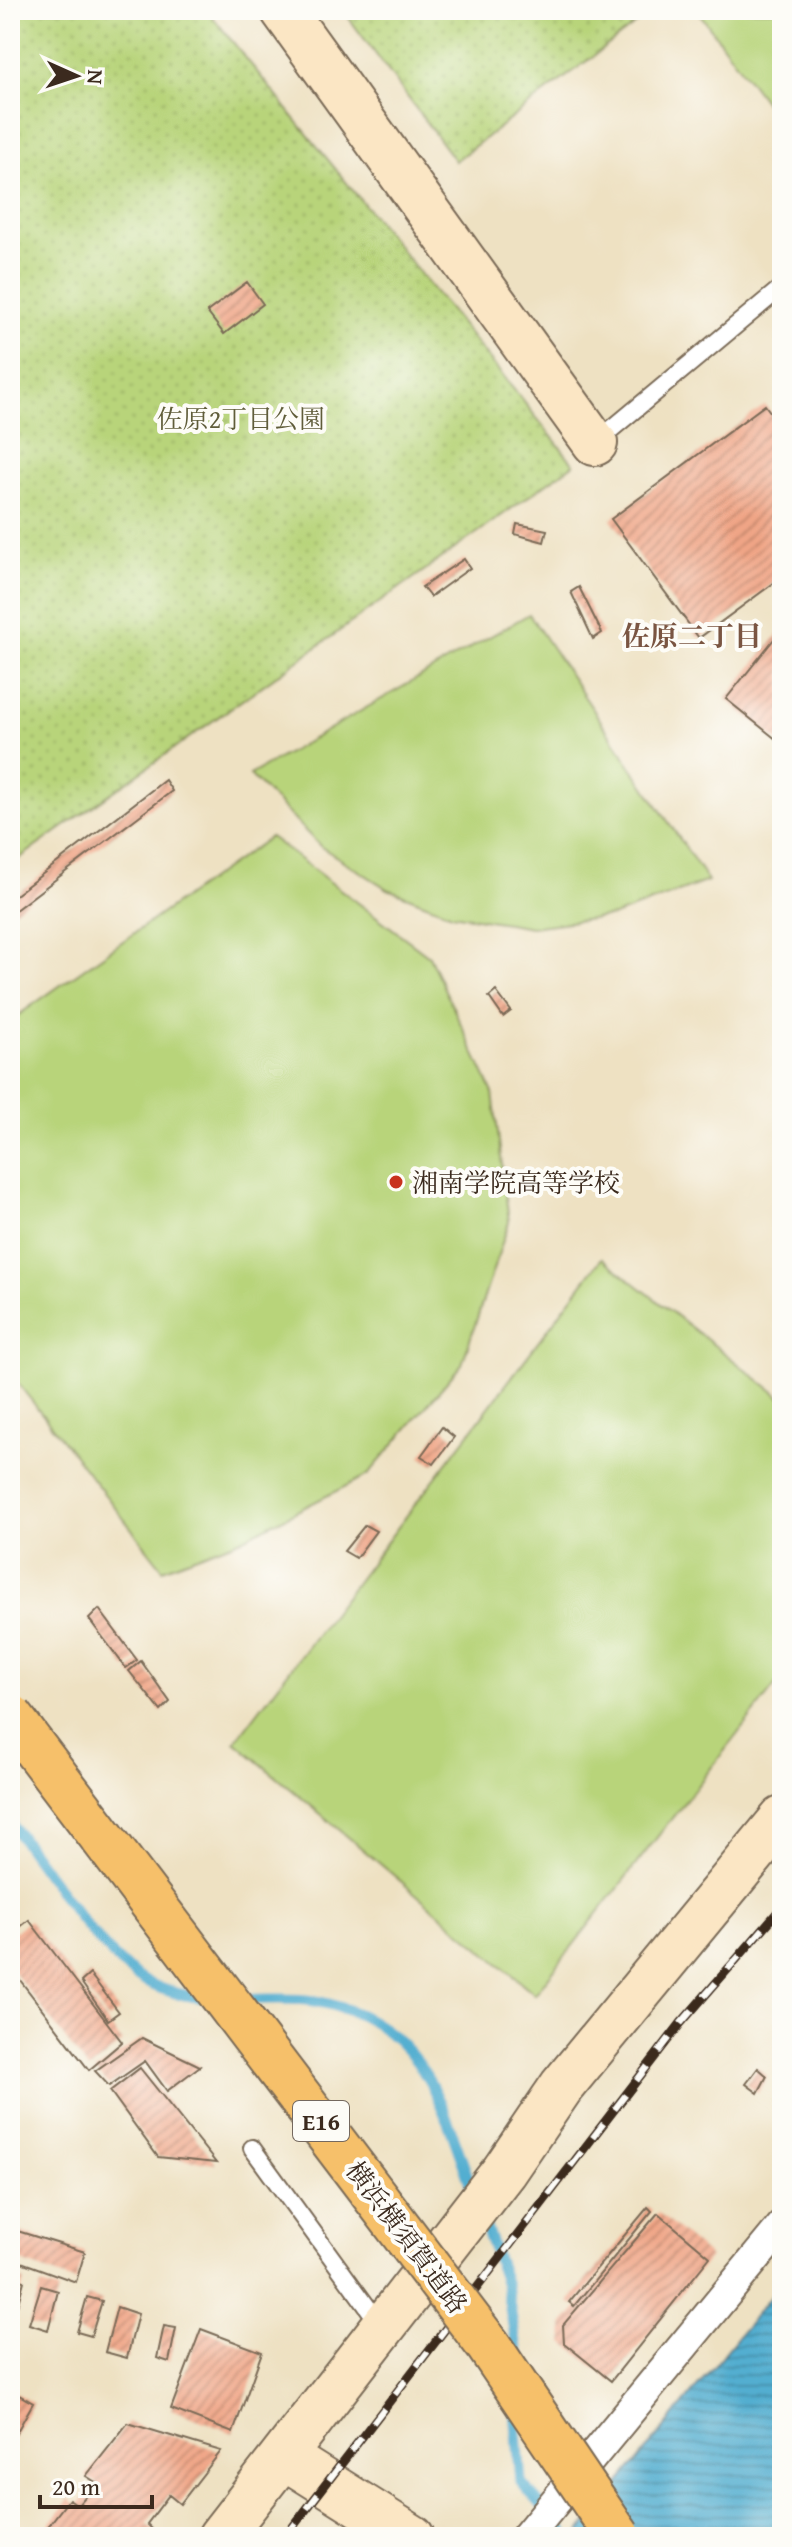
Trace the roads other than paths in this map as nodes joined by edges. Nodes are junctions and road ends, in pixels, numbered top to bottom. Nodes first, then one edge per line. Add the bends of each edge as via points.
1 (283, 10) edge
2 (782, 287) edge
3 (595, 443) joint
4 (10, 1716) edge
5 (10, 1758) edge
6 (782, 1819) edge
7 (252, 2148) dead end
8 (782, 2226) edge
9 (383, 2328) junction
10 (283, 2456) junction
11 (528, 2534) edge
12 (220, 2537) edge
13 (412, 2537) edge
14 (586, 2537) edge
15 (618, 2537) edge

1 - 3 street
2 - 3 lane
4 - 15 highway, 横浜横須賀道路 / E16, bridge via 488,2345
5 - 14 highway, 横浜横須賀道路 / E16 via 334,2183
6 - 9 street via 562,2086
7 - 9 lane
8 - 11 street
9 - 10 street
10 - 12 street
10 - 13 street

